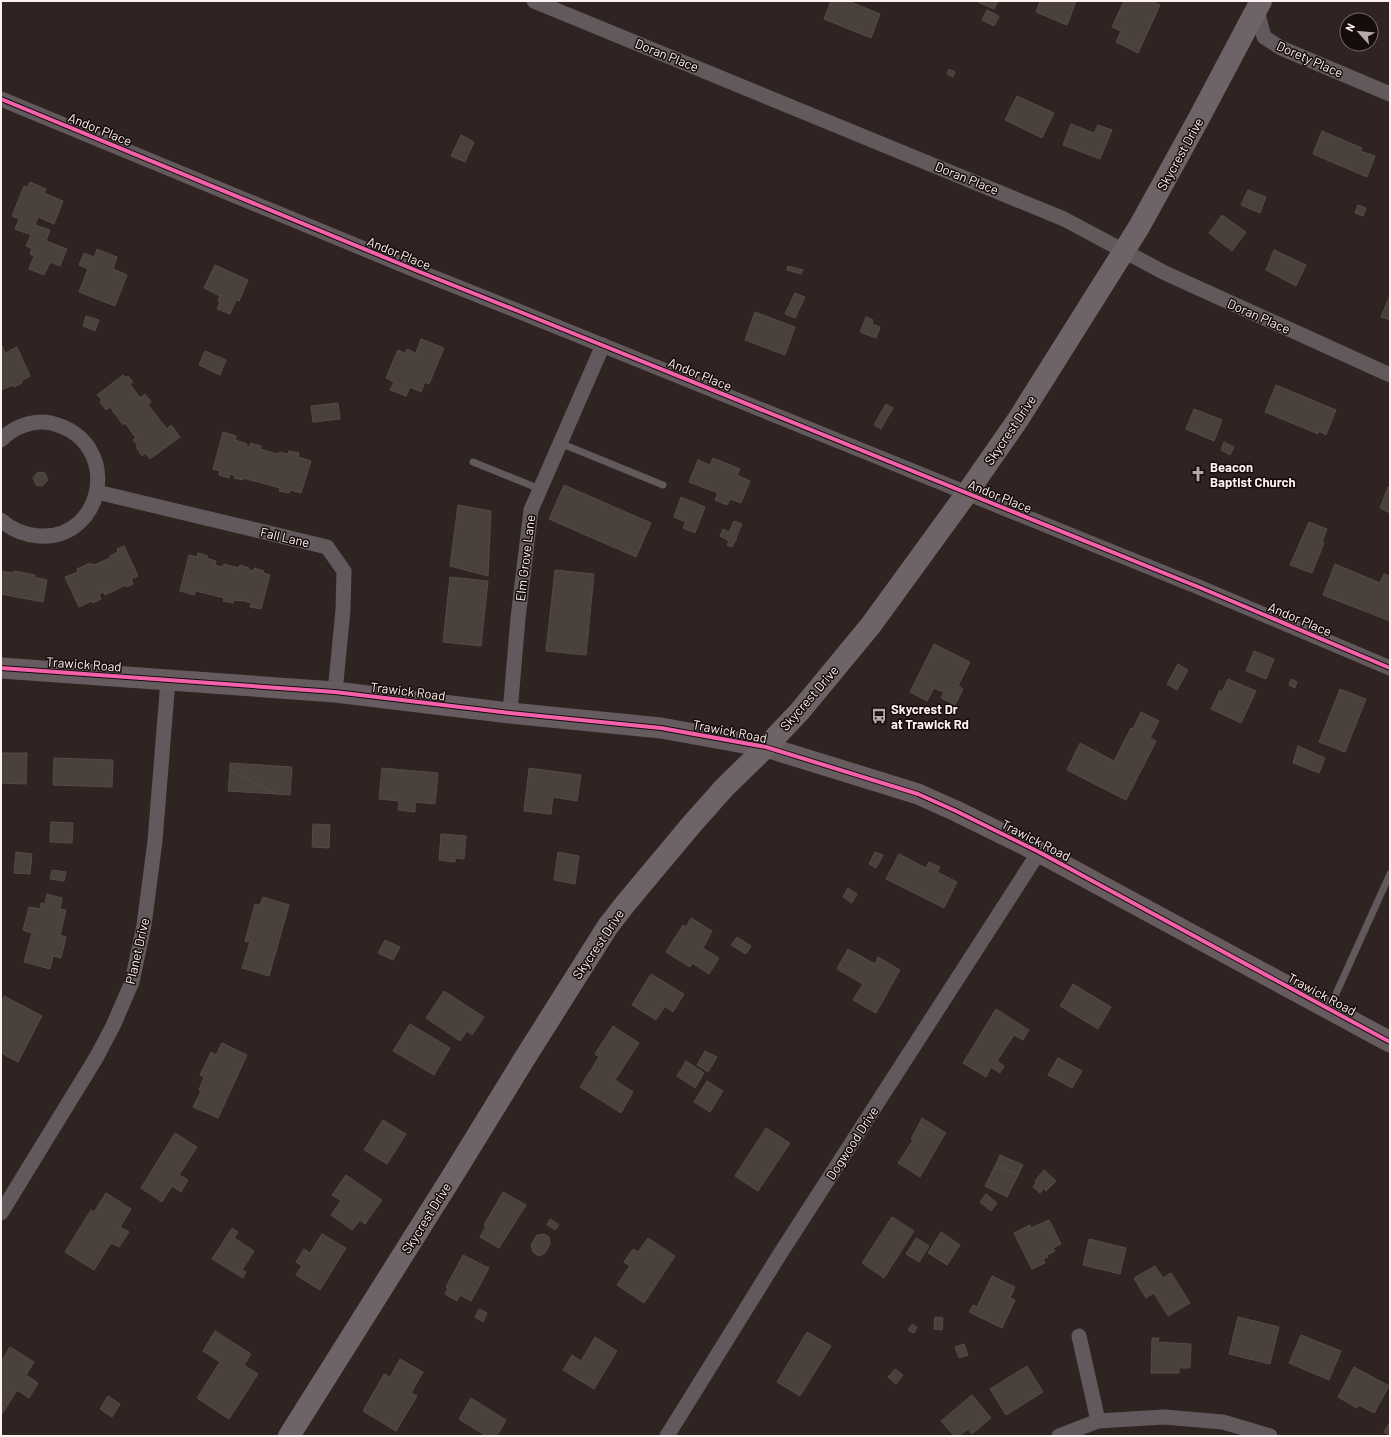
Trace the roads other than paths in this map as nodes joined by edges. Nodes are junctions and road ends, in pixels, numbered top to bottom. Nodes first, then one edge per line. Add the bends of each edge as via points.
1 (534, 1) edge
2 (1258, 4) edge
3 (1390, 94) edge
4 (1, 99) edge
5 (1124, 251) junction
6 (603, 345) junction
7 (1390, 375) edge
8 (1, 440) edge
9 (560, 443) junction
10 (474, 462) dead end
11 (663, 484) dead end
12 (540, 489) junction
13 (97, 492) junction
14 (967, 493) junction
15 (1, 520) edge
16 (1, 668) edge
17 (1390, 668) edge
18 (168, 680) junction
19 (335, 692) junction
20 (510, 713) junction
21 (766, 747) junction
22 (1039, 852) junction
23 (1390, 874) edge
24 (1329, 1009) junction
25 (1390, 1042) edge
26 (1, 1214) edge
27 (1079, 1336) dead end
28 (1098, 1421) junction
29 (289, 1436) edge
30 (667, 1436) edge
31 (1059, 1436) edge
32 (1270, 1436) edge

1 - 5 street, Doran Place via 1064,219
2 - 3 street, Dorety Place via 1264,36 1281,48
2 - 5 main road, Skycrest Drive via 1196,125
4 - 6 street, Andor Place
5 - 7 street, Doran Place via 1164,274
5 - 14 main road, Skycrest Drive via 1019,418
6 - 9 street, Elm Grove Lane
6 - 14 street, Andor Place
8 - 13 street via 18,427 33,423 49,423 64,427 78,435 96,461 99,476
9 - 11 lane
9 - 12 street, Elm Grove Lane
10 - 12 lane
12 - 20 street, Elm Grove Lane via 531,510
13 - 15 street via 94,502 82,520 53,536 31,536 21,533
13 - 19 street, Fall Lane via 326,547 344,571
14 - 17 street, Andor Place
14 - 21 main road, Skycrest Drive via 871,625 800,711
16 - 18 street, Trawick Road
18 - 19 street, Trawick Road
18 - 26 street, Planet Drive via 155,841 144,925 132,982 96,1058
19 - 20 street, Trawick Road
20 - 21 street, Trawick Road via 661,728
21 - 22 street, Trawick Road via 918,794
21 - 29 main road, Skycrest Drive via 692,824 608,926
22 - 24 street, Trawick Road
22 - 30 street, Dogwood Drive via 780,1254
23 - 24 lane
24 - 25 street, Trawick Road
27 - 28 street
28 - 31 street
28 - 32 street via 1164,1417 1223,1422

